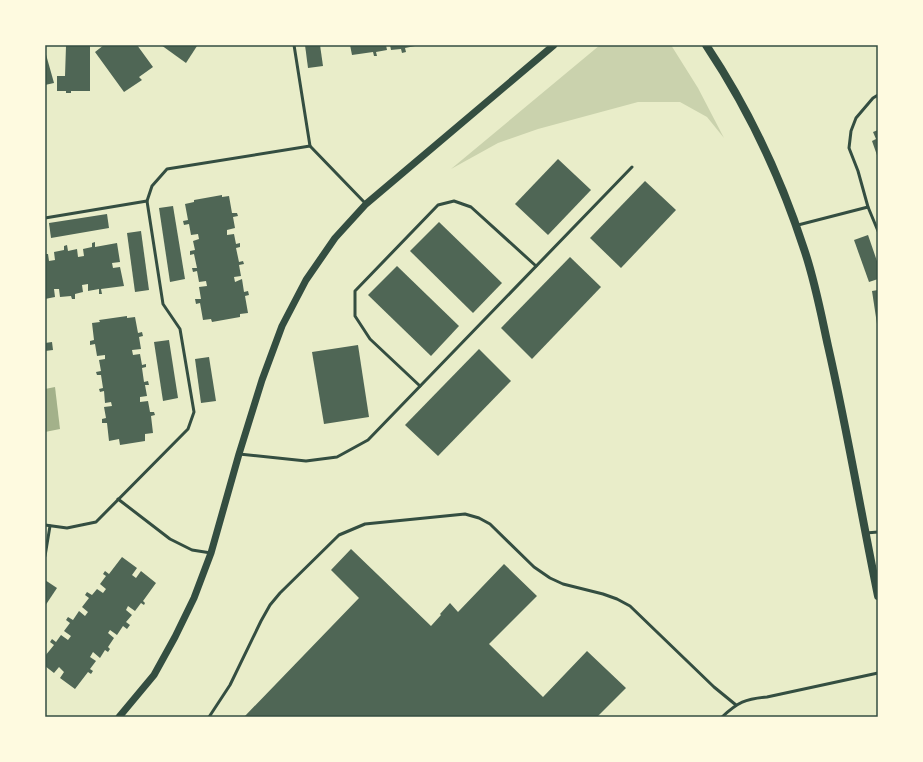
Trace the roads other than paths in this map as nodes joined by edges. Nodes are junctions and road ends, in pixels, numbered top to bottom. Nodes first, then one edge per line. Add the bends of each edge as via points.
1 (294, 45) edge
2 (554, 45) edge
3 (706, 45) edge
4 (878, 95) edge
5 (310, 146) junction
6 (632, 167) dead end
7 (147, 201) junction
8 (366, 204) junction
9 (868, 207) junction
10 (45, 218) edge
11 (796, 225) junction
12 (878, 232) edge
13 (536, 266) junction
14 (420, 386) junction
15 (239, 454) junction
16 (118, 500) junction
17 (45, 525) edge
18 (50, 526) junction
19 (878, 532) edge
20 (865, 534) junction
21 (211, 553) junction
22 (45, 556) edge
23 (878, 596) edge
24 (878, 673) edge
25 (736, 705) junction
26 (119, 717) edge
27 (209, 717) edge
28 (722, 717) edge

1 - 5 lane
2 - 8 street
3 - 11 main road via 747,113
4 - 9 lane via 856,118 849,148
5 - 7 lane via 167,169 152,186
5 - 8 lane
6 - 13 lane
7 - 10 lane
7 - 16 lane via 163,304 180,329 194,412 188,429
8 - 15 street via 322,256 282,326
9 - 11 lane
9 - 12 lane
11 - 20 main road via 816,291
13 - 14 lane
13 - 14 lane via 471,207 454,201 438,205 366,279 355,291 355,316 370,339
14 - 15 lane via 368,440 337,456 306,461
15 - 21 street
16 - 18 lane via 96,522 68,528
16 - 21 lane via 170,539 192,550
17 - 18 lane
18 - 22 lane
19 - 20 lane
20 - 23 main road
21 - 26 street via 194,598 154,675
24 - 25 lane via 748,699
25 - 27 lane via 630,606 603,594 550,578 534,567 490,524 465,514 365,524 338,535 270,605 230,685
25 - 28 lane

